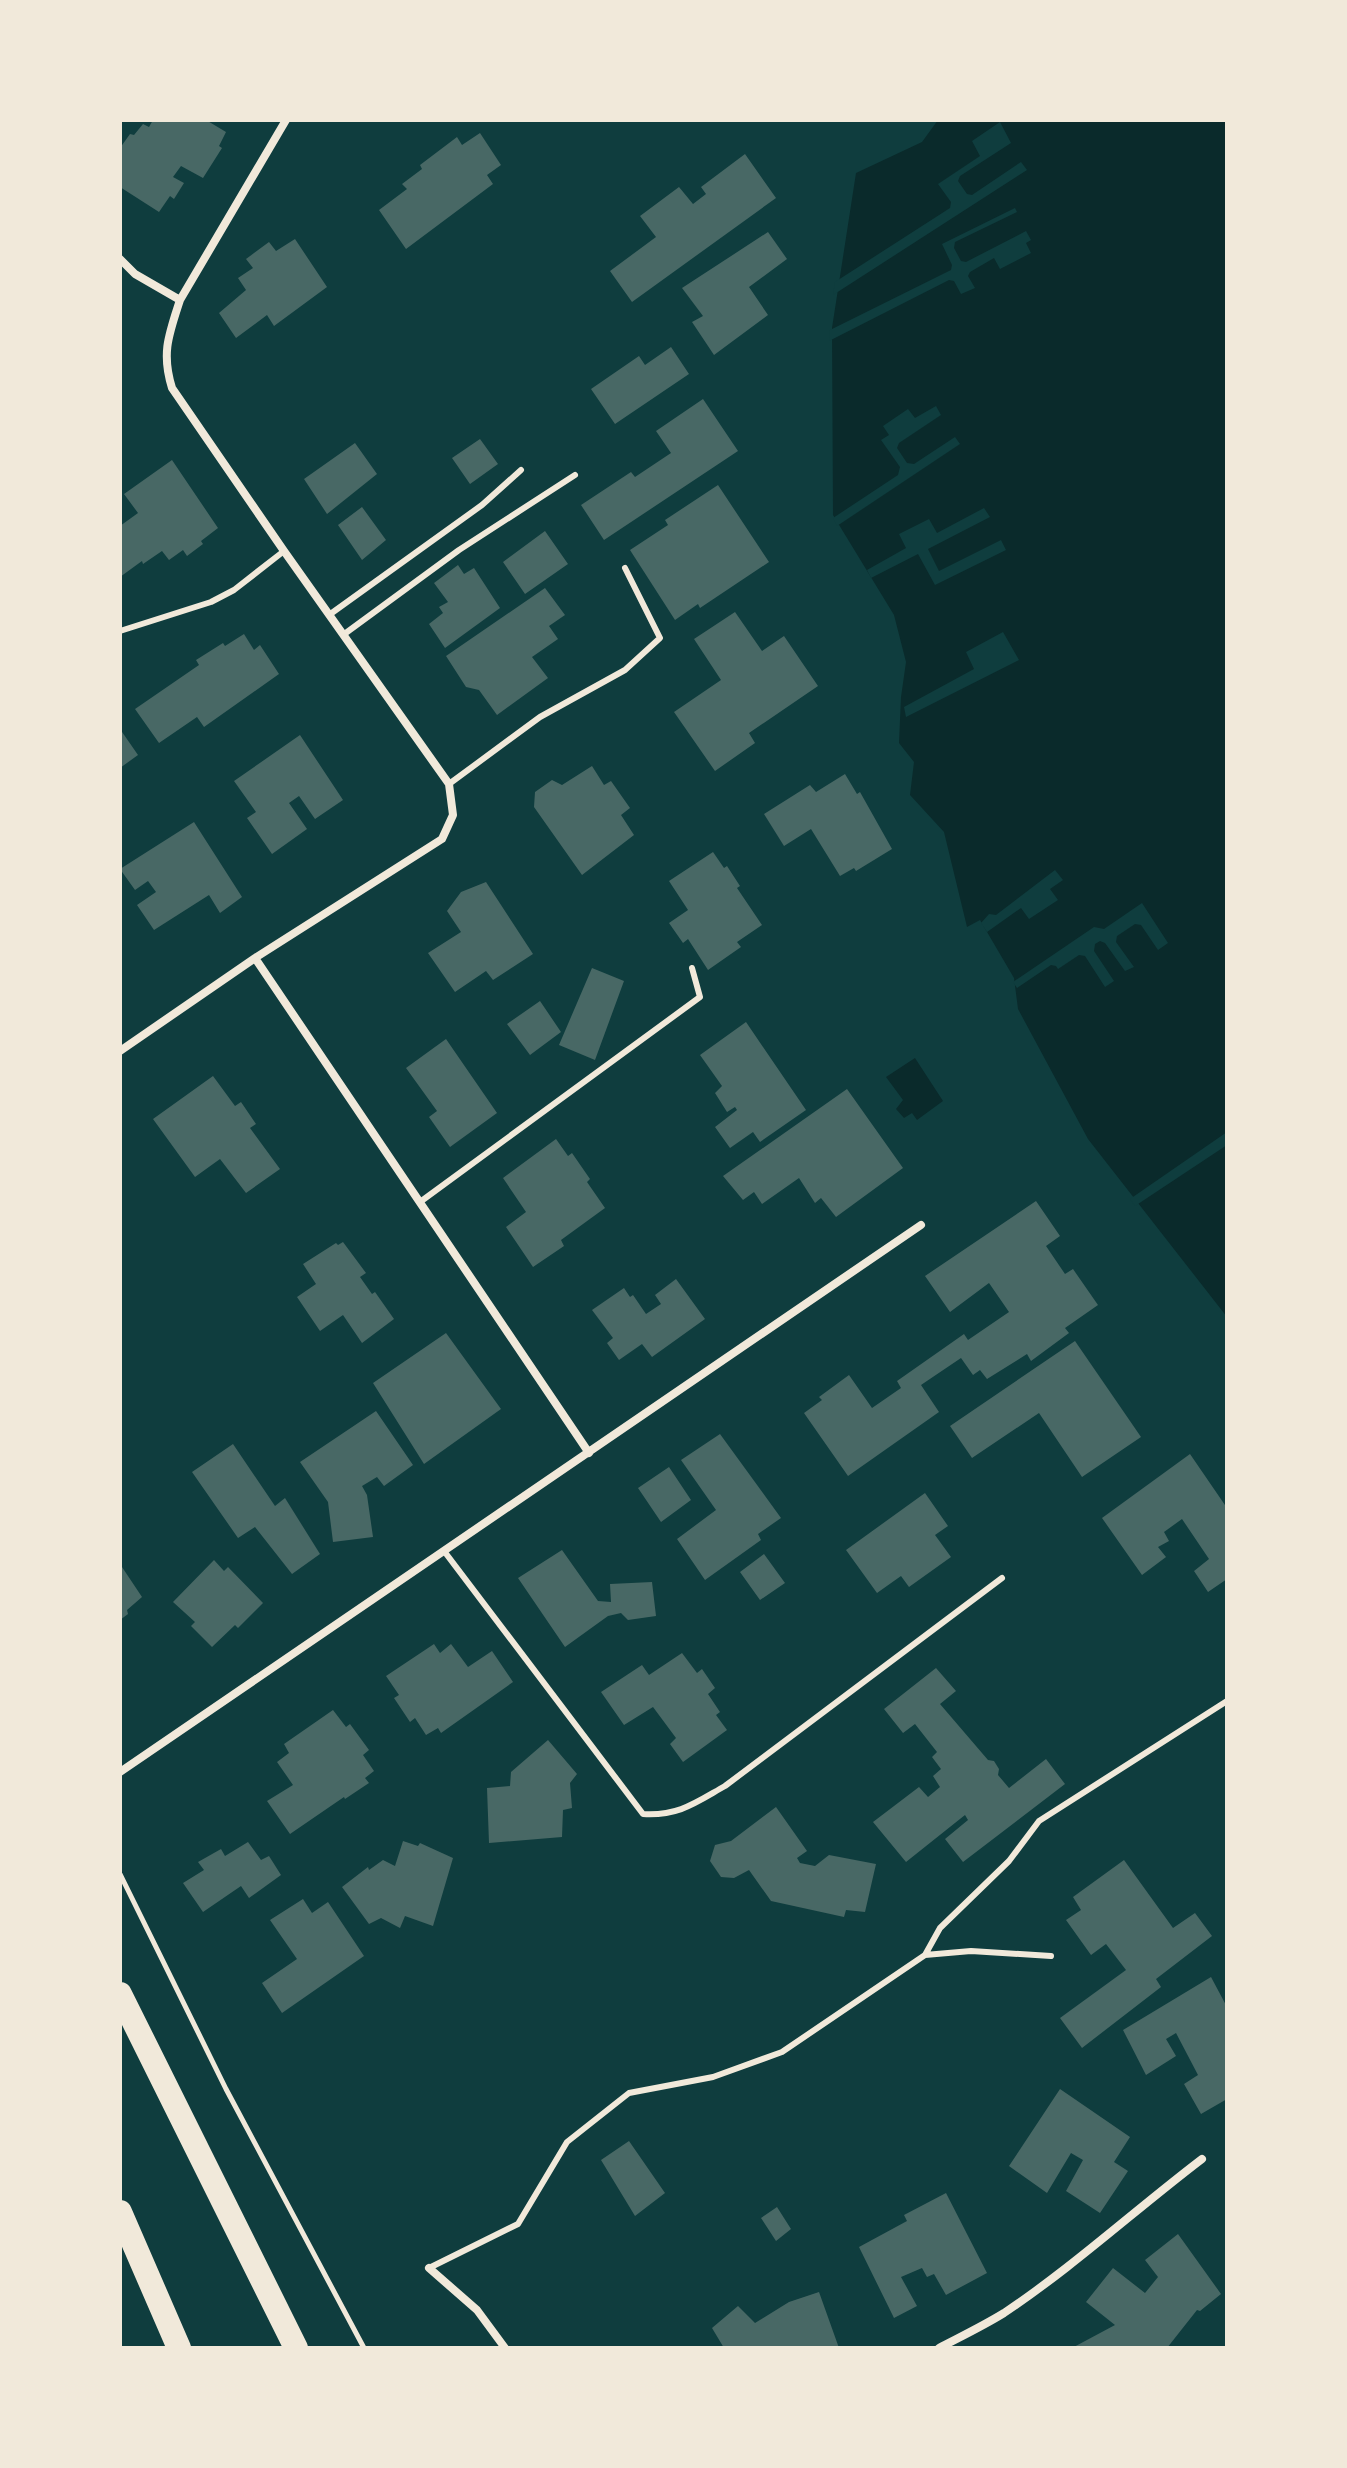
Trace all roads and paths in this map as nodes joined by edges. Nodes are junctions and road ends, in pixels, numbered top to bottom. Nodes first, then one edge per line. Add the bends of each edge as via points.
1 (286, 120) edge
2 (120, 259) edge
3 (180, 300) junction
4 (521, 470) dead end
5 (575, 475) dead end
6 (284, 551) junction
7 (625, 568) dead end
8 (329, 615) junction
9 (120, 631) edge
10 (343, 635) junction
11 (449, 784) junction
12 (255, 958) junction
13 (692, 968) dead end
14 (120, 1051) edge
15 (420, 1202) junction
16 (921, 1225) dead end
17 (589, 1453) junction
18 (444, 1551) junction
19 (1002, 1578) dead end
20 (1227, 1701) edge
21 (120, 1772) edge
22 (120, 1874) edge
23 (925, 1955) junction
24 (1051, 1956) dead end
25 (120, 1994) edge
26 (1202, 2159) dead end
27 (120, 2212) edge
28 (429, 2268) joint
29 (179, 2348) edge
30 (296, 2348) edge
31 (364, 2348) edge
32 (505, 2348) edge
33 (939, 2348) edge

1 - 3 street
2 - 3 street
3 - 6 street via 166,346 172,388
4 - 8 lane via 482,505
5 - 10 lane via 459,550
6 - 8 street
6 - 9 lane via 211,602
7 - 11 lane via 660,638 625,670 540,717
8 - 10 street
10 - 11 street
11 - 12 street via 453,815 442,839
12 - 14 street
12 - 15 street
13 - 15 lane via 700,997
15 - 17 street
16 - 17 street
17 - 18 street
18 - 19 lane via 643,1814 685,1810 725,1786
18 - 21 street
20 - 23 lane via 1039,1821 1009,1861 940,1928
22 - 31 path via 226,2089
23 - 24 lane via 971,1951
23 - 28 lane via 782,2052 713,2077 629,2093 567,2142 518,2224
25 - 30 highway
26 - 33 street via 1002,2314
27 - 29 highway
28 - 32 street via 477,2310

